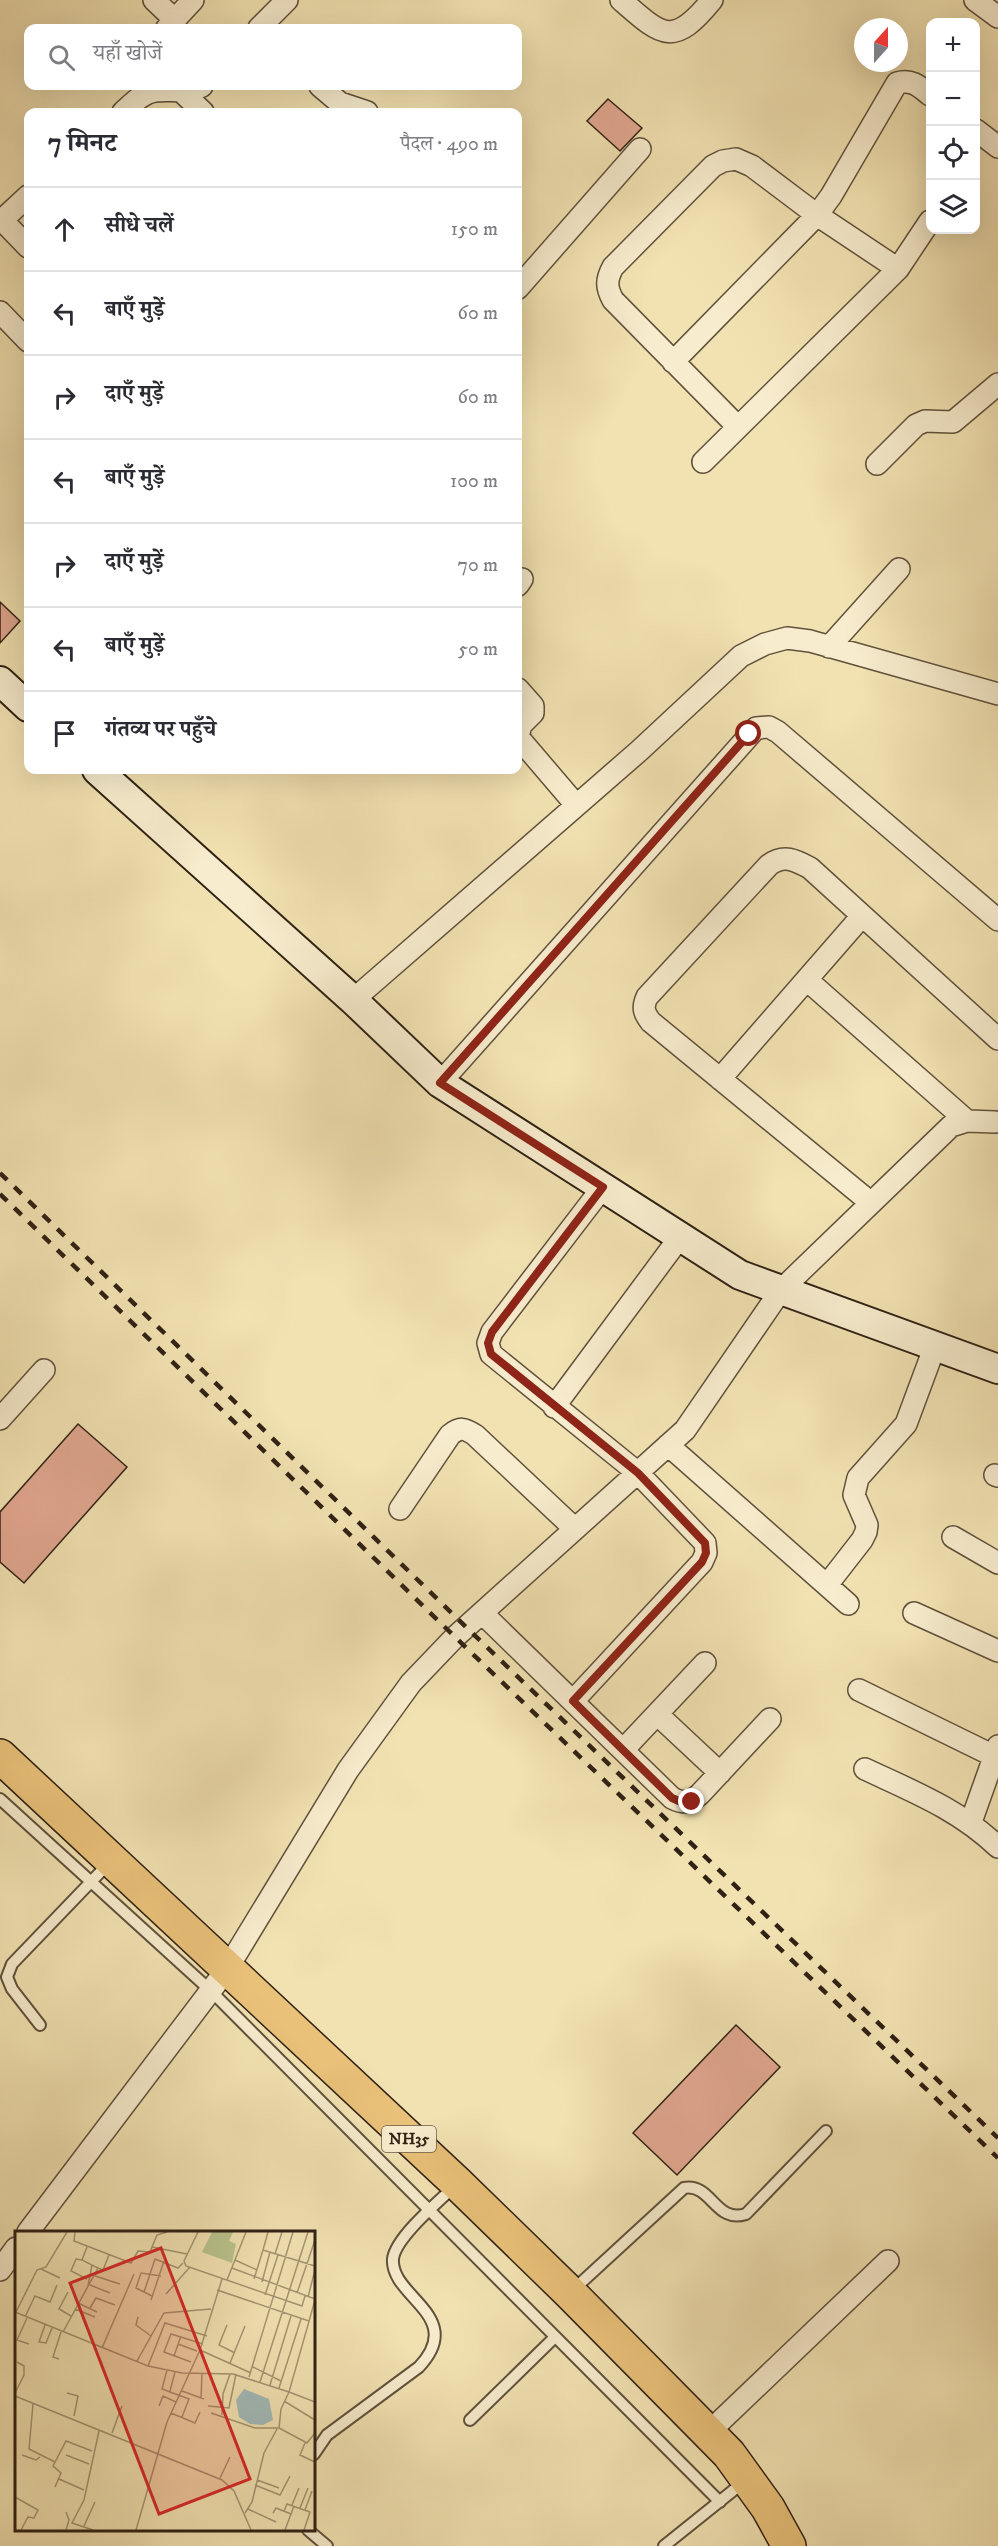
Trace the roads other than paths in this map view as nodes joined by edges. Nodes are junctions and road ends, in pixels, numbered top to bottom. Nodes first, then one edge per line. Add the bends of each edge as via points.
1 (154, 0) edge
2 (193, 0) edge
3 (287, 0) edge
4 (621, 0) edge
5 (712, 0) edge
6 (975, 0) edge
7 (998, 17) edge
8 (171, 24) edge
9 (263, 24) edge
10 (150, 90) edge
11 (168, 90) edge
12 (193, 90) edge
13 (325, 90) edge
14 (182, 92) junction
15 (926, 92) edge
16 (128, 108) edge
17 (199, 108) edge
18 (355, 108) edge
19 (980, 136) edge
20 (998, 147) edge
21 (640, 149) dead end
22 (24, 200) edge
23 (817, 215) junction
24 (1, 221) edge
25 (926, 228) edge
26 (24, 243) edge
27 (898, 269) junction
28 (522, 283) edge
29 (0, 312) edge
30 (24, 337) edge
31 (673, 362) junction
32 (998, 384) edge
33 (738, 428) junction
34 (703, 462) dead end
35 (877, 464) dead end
36 (899, 569) dead end
37 (829, 647) junction
38 (0, 681) edge
39 (522, 694) edge
40 (998, 694) edge
41 (24, 703) edge
42 (522, 726) edge
43 (522, 742) edge
44 (102, 774) edge
45 (576, 805) junction
46 (862, 916) junction
47 (998, 920) edge
48 (807, 980) junction
49 (353, 1000) junction
50 (998, 1039) edge
51 (720, 1079) junction
52 (440, 1083) junction
53 (967, 1121) junction
54 (997, 1122) edge
55 (603, 1187) junction
56 (870, 1202) junction
57 (680, 1237) junction
58 (781, 1290) junction
59 (935, 1346) junction
60 (44, 1370) dead end
61 (998, 1370) edge
62 (554, 1407) junction
63 (0, 1419) edge
64 (668, 1445) junction
65 (638, 1473) junction
66 (400, 1509) dead end
67 (575, 1529) junction
68 (953, 1537) dead end
69 (998, 1563) edge
70 (827, 1585) junction
71 (848, 1604) dead end
72 (482, 1613) junction
73 (914, 1613) dead end
74 (998, 1651) edge
75 (705, 1663) dead end
76 (859, 1690) dead end
77 (573, 1701) junction
78 (657, 1714) junction
79 (770, 1719) dead end
80 (623, 1750) junction
81 (997, 1754) edge
82 (0, 1756) edge
83 (865, 1769) dead end
84 (720, 1773) junction
85 (0, 1799) edge
86 (970, 1822) junction
87 (998, 1847) edge
88 (100, 1871) junction
89 (219, 1979) junction
90 (40, 2025) dead end
91 (826, 2131) dead end
92 (457, 2183) junction
93 (430, 2211) junction
94 (29, 2231) edge
95 (15, 2249) edge
96 (888, 2261) dead end
97 (0, 2270) edge
98 (570, 2293) junction
99 (555, 2337) junction
100 (470, 2420) dead end
101 (709, 2432) junction
102 (315, 2453) edge
103 (747, 2479) junction
104 (720, 2502) junction
105 (311, 2531) edge
106 (327, 2546) edge
107 (664, 2546) edge
108 (789, 2546) edge

1 - 8 street
2 - 8 street
3 - 9 street
4 - 5 street via 653,28 666,32 696,21
6 - 7 street
10 - 16 street
11 - 14 street
12 - 14 street
13 - 18 street via 340,103
14 - 17 street
15 - 23 street via 915,83 897,83
19 - 20 street
21 - 28 street
22 - 24 street
23 - 27 street
23 - 31 street
23 - 31 street via 752,166 736,159 723,161 713,166 613,267 606,288 613,300
24 - 26 street
25 - 27 street
27 - 33 street
29 - 30 street
31 - 33 street
32 - 35 street via 953,422 925,421 916,425
33 - 34 street
36 - 37 street
37 - 40 street
37 - 45 street via 787,638 741,656
38 - 41 street
39 - 42 street via 533,706 533,713
43 - 45 street
44 - 49 street
45 - 49 street
46 - 48 street
46 - 50 street
46 - 51 street via 810,868 791,858 778,859 647,997 644,1013 651,1022
47 - 52 street via 778,732 769,727 756,728
48 - 51 street
48 - 53 street
49 - 52 street
51 - 56 street
52 - 55 street
53 - 54 street
53 - 56 street via 951,1126
55 - 57 street
55 - 62 street via 492,1332 488,1343 491,1354
56 - 58 street
57 - 58 street via 740,1275
57 - 62 street
58 - 59 street
58 - 64 street via 685,1430
59 - 61 street
59 - 70 street via 906,1424 858,1478 854,1494 867,1525 866,1532
60 - 63 street
62 - 65 street
64 - 65 street
64 - 70 street
65 - 67 street
65 - 77 street via 705,1543 706,1553 702,1562
66 - 67 street via 450,1435 465,1429
67 - 72 street
68 - 69 street
70 - 71 street
72 - 77 street
72 - 89 street via 411,1683 348,1770
73 - 74 street
75 - 78 street
76 - 81 street
77 - 80 street
78 - 80 street
78 - 84 street
79 - 84 street
80 - 84 street via 672,1798 681,1802 692,1802
81 - 86 street
82 - 88 highway, NH35
83 - 86 street
85 - 88 lane
86 - 87 street
88 - 89 highway, NH35
88 - 90 lane via 12,1964 7,1977 12,1989
89 - 92 highway, NH35
89 - 93 lane
89 - 94 street
91 - 98 lane via 746,2214 729,2216 700,2191 691,2186 684,2188
92 - 93 lane
92 - 98 highway, NH35
93 - 99 lane
93 - 102 lane via 397,2246 393,2258 394,2271 435,2331 431,2355 327,2435
95 - 97 street
96 - 101 street
98 - 101 highway, NH35
99 - 100 lane
99 - 104 lane
101 - 103 highway, NH35
103 - 104 lane
103 - 108 highway, NH35
104 - 107 lane
105 - 106 lane

